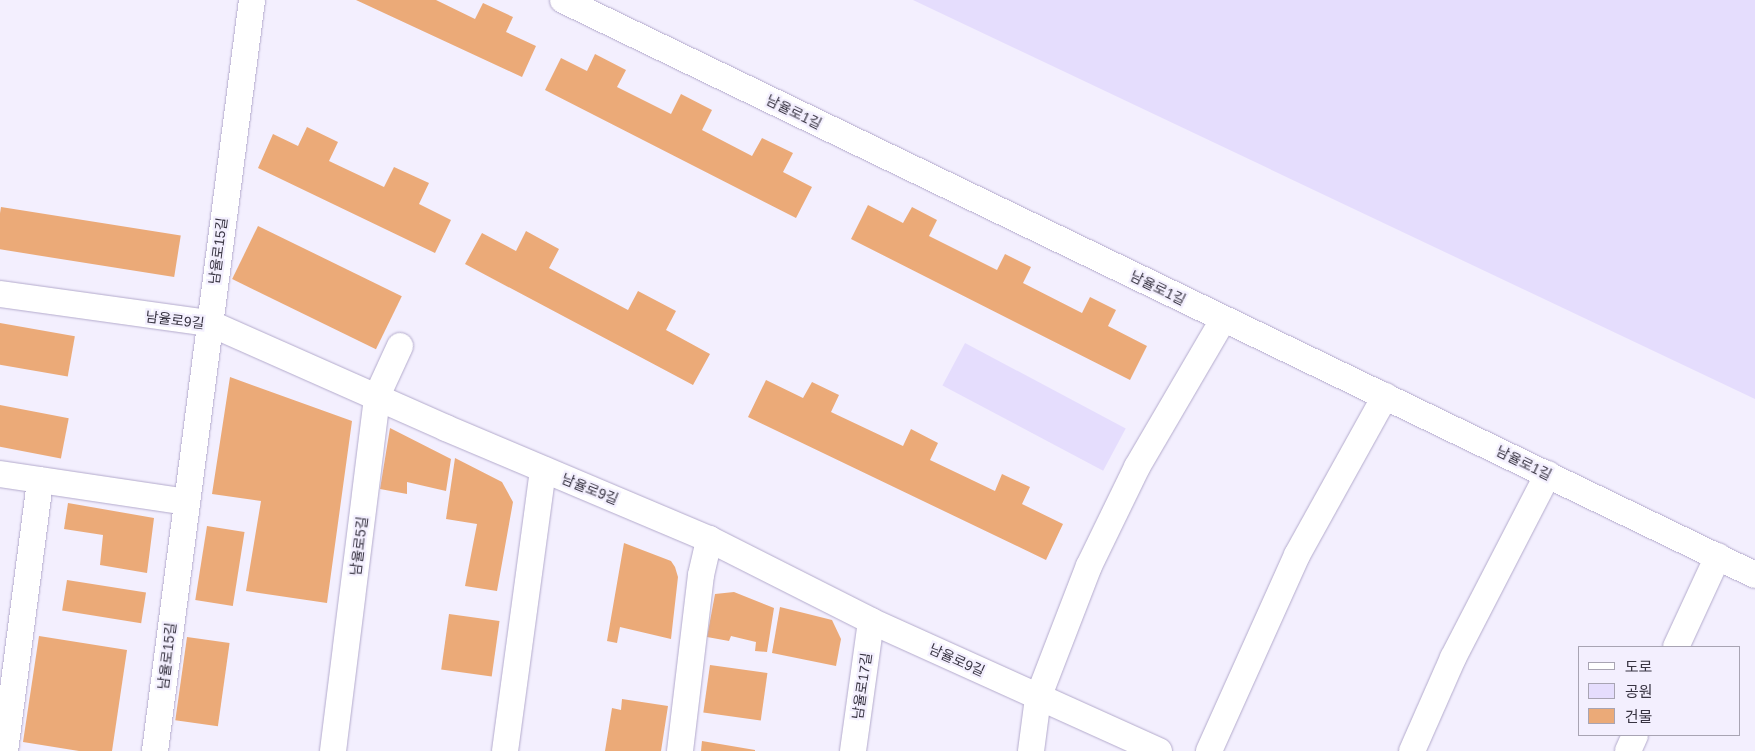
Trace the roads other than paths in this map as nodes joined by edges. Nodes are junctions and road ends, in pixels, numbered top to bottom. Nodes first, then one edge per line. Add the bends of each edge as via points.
1 (252, 0) edge
2 (563, 0) edge
3 (0, 294) edge
4 (1223, 320) junction
5 (209, 323) junction
6 (400, 346) dead end
7 (377, 396) junction
8 (1385, 396) junction
9 (543, 470) junction
10 (0, 474) edge
11 (1548, 474) junction
12 (40, 480) junction
13 (186, 502) junction
14 (709, 538) junction
15 (1718, 556) junction
16 (1755, 575) edge
17 (871, 621) junction
18 (1676, 646) edge
19 (1038, 698) junction
20 (1636, 736) edge
21 (5, 751) edge
22 (155, 751) edge
23 (333, 751) edge
24 (505, 751) edge
25 (680, 751) edge
26 (853, 751) edge
27 (1031, 751) edge
28 (1159, 751) edge
29 (1209, 751) edge
30 (1412, 751) edge
31 (1628, 751) edge

1 - 5 street, 남율로15길
2 - 4 street, 남율로1길
3 - 5 street, 남율로9길
4 - 8 street, 남율로1길
4 - 19 street via 1137,467 1089,566
5 - 7 street, 남율로9길
5 - 13 street, 남율로15길
6 - 7 street, 남율로5길
7 - 9 street, 남율로9길
7 - 23 street, 남율로5길
8 - 11 street, 남율로1길
8 - 29 street via 1297,555
9 - 14 street, 남율로9길
9 - 24 street
10 - 12 street
11 - 15 street, 남율로1길
11 - 30 street via 1453,658
12 - 13 street
12 - 21 street
13 - 22 street, 남율로15길
14 - 17 street, 남율로9길
14 - 25 street via 700,575
15 - 16 street, 남율로1길
15 - 18 street
17 - 19 street, 남율로9길
17 - 26 street, 남율로17길
19 - 27 street
19 - 28 street, 남율로9길
20 - 31 street

